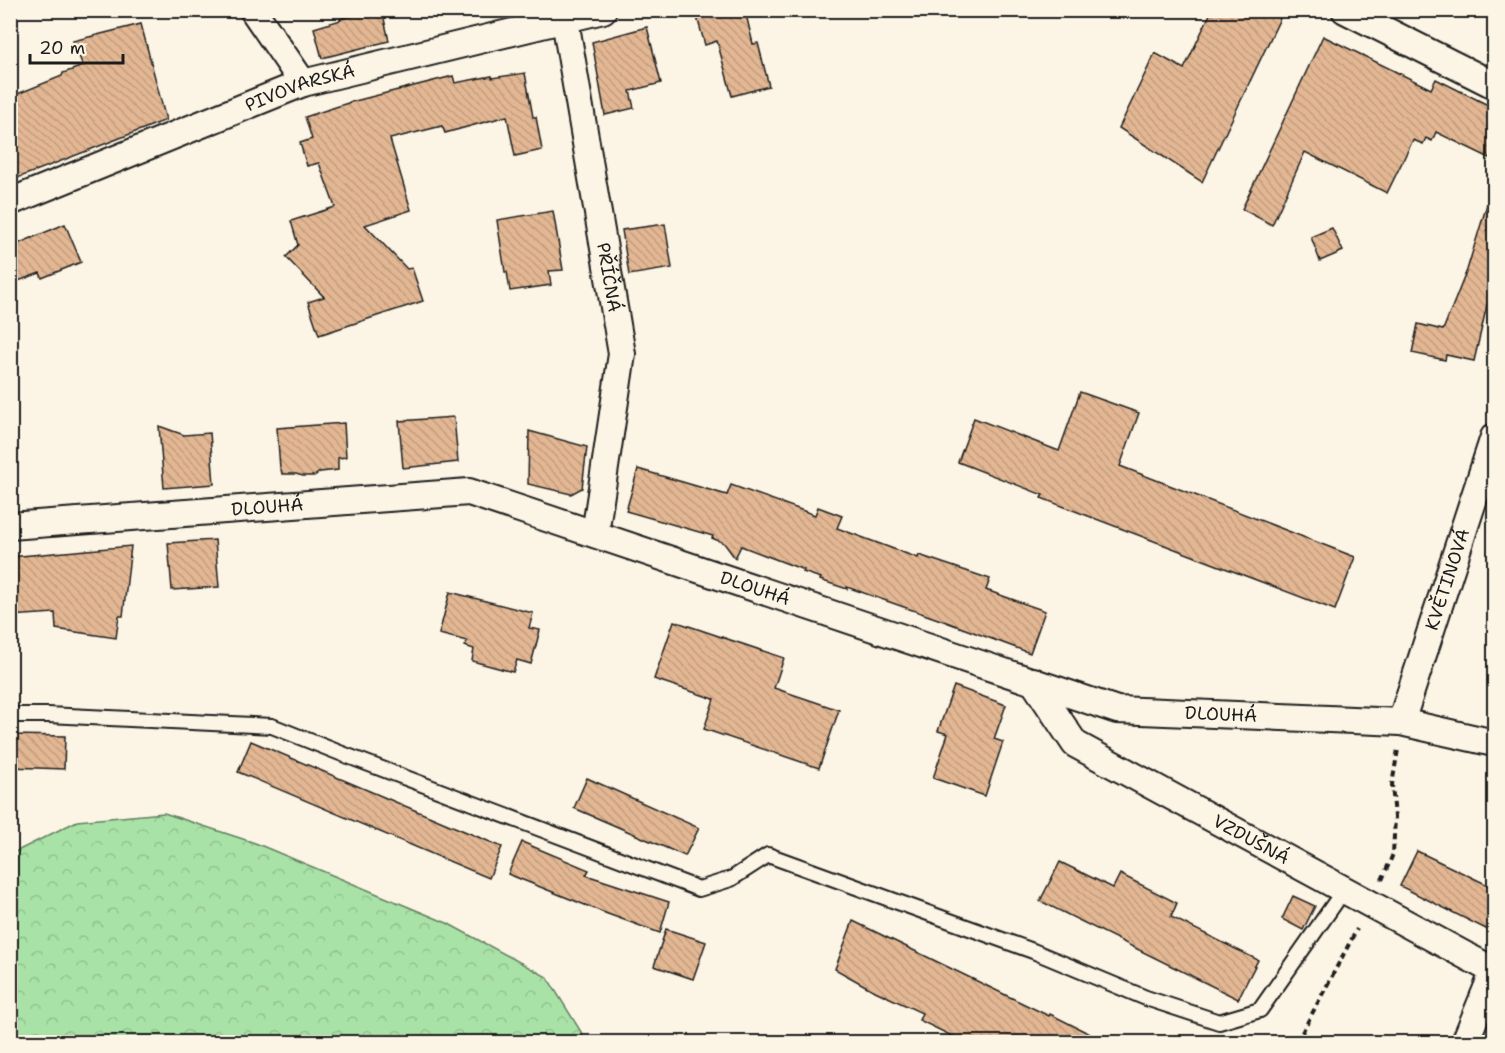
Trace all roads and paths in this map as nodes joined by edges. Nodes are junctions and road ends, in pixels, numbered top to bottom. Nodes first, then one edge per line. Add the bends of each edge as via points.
1 (253, 10) edge
2 (603, 10) edge
3 (1345, 10) edge
4 (565, 20) junction
5 (303, 83) junction
6 (1494, 85) edge
7 (10, 202) edge
8 (1494, 437) edge
9 (10, 526) edge
10 (595, 534) junction
11 (1033, 681) junction
12 (10, 716) edge
13 (1401, 722) junction
14 (1494, 743) edge
15 (1344, 890) junction
16 (1494, 971) edge
17 (1465, 1042) edge

1 - 5 street
2 - 4 street, PIVOVARSKÁ
3 - 6 street
4 - 5 street, PIVOVARSKÁ
4 - 10 street, PŘÍČNÁ via 622,354
5 - 7 street, PIVOVARSKÁ
8 - 13 street, KVĚTINOVÁ
9 - 10 street, DLOUHÁ via 469,492
10 - 11 street, DLOUHÁ
11 - 13 street, DLOUHÁ via 1117,710
11 - 15 street, VZDUŠNÁ via 1075,744
12 - 15 lane via 272,726 699,889 731,879 768,855 1219,1022 1260,1010
13 - 14 street, DLOUHÁ
15 - 16 street, VZDUŠNÁ
16 - 17 street

